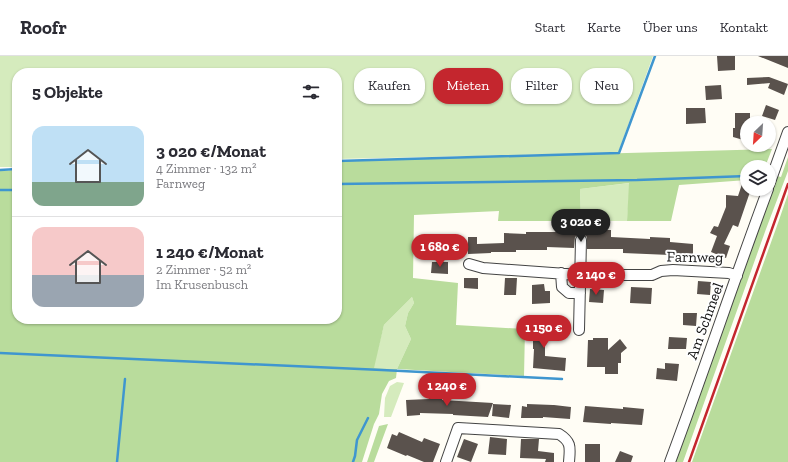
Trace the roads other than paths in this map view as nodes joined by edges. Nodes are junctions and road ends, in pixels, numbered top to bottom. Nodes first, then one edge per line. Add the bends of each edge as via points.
1 (788, 132) edge
2 (776, 165) edge
3 (766, 196) edge
4 (581, 240) dead end
5 (469, 264) dead end
6 (561, 273) junction
7 (580, 275) junction
8 (737, 276) junction
9 (580, 293) junction
10 (579, 330) dead end
11 (446, 462) edge
12 (569, 462) edge
13 (670, 462) edge

1 - 2 street
3 - 8 street, Am Schmeel
4 - 7 street
5 - 6 street, Farnweg via 482,268
6 - 7 street, Farnweg
6 - 9 street via 562,287 569,293
7 - 8 street, Farnweg via 652,275 673,270 729,273
7 - 9 street
8 - 13 street, Am Schmeel
9 - 10 street
11 - 12 street via 458,428 559,434 569,443

